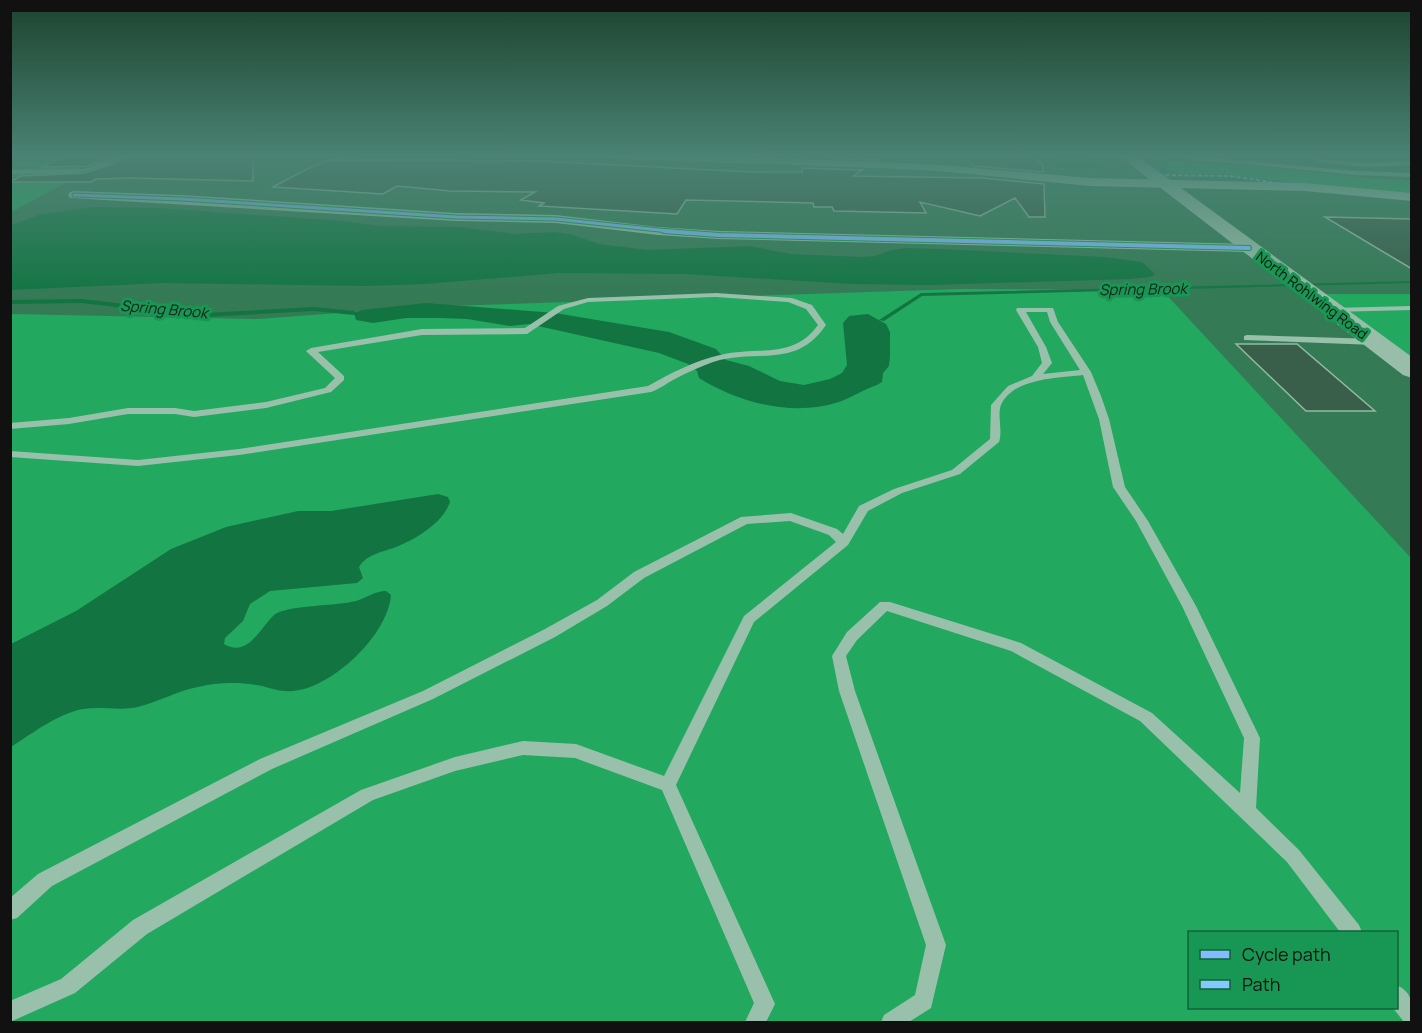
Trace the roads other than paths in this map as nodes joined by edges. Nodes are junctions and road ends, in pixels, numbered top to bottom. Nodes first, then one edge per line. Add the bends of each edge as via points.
1 (246, 203) edge
2 (1190, 203) edge
3 (1249, 248) junction
4 (1412, 308) edge
5 (1332, 310) junction
6 (1247, 338) dead end
7 (1374, 342) junction
8 (1412, 370) edge
9 (1086, 372) junction
10 (1035, 378) junction
11 (10, 426) edge
12 (10, 454) edge
13 (844, 542) junction
14 (668, 785) junction
15 (1247, 811) junction
16 (10, 911) edge
17 (1350, 931) edge
18 (1398, 998) edge
19 (10, 1012) edge
20 (1412, 1016) edge
21 (755, 1023) edge
22 (891, 1023) edge

1 - 3 street via 456,217 556,219 728,236
2 - 3 main road, North Rohlwing Road
3 - 5 main road, North Rohlwing Road
4 - 5 lane
5 - 7 main road, North Rohlwing Road
6 - 7 lane
7 - 8 main road, North Rohlwing Road
9 - 10 lane
9 - 10 lane via 1050,310 1020,310 1047,363
9 - 15 lane via 1104,419 1119,487 1189,606 1252,738
10 - 13 lane via 1011,388 996,405 995,440 956,472 898,491 863,509
11 - 12 lane via 128,411 194,414 266,405 328,390 339,382 341,378 311,351 422,332 527,332 551,311 588,300 716,295 789,300 809,307 822,325 815,338 796,350 732,355 685,368 651,389 239,452 138,463
13 - 14 lane via 749,619
13 - 16 lane via 833,531 791,517 745,520 639,575 602,603 550,633 428,695 266,764 71,866 45,880
14 - 19 lane via 576,751 523,748 455,764 367,795 140,927 68,986
14 - 21 lane via 765,1004
15 - 17 lane via 1293,856
15 - 22 lane via 1146,717 1016,647 885,605 852,636 840,656 848,691 936,945 924,1001
18 - 20 lane

